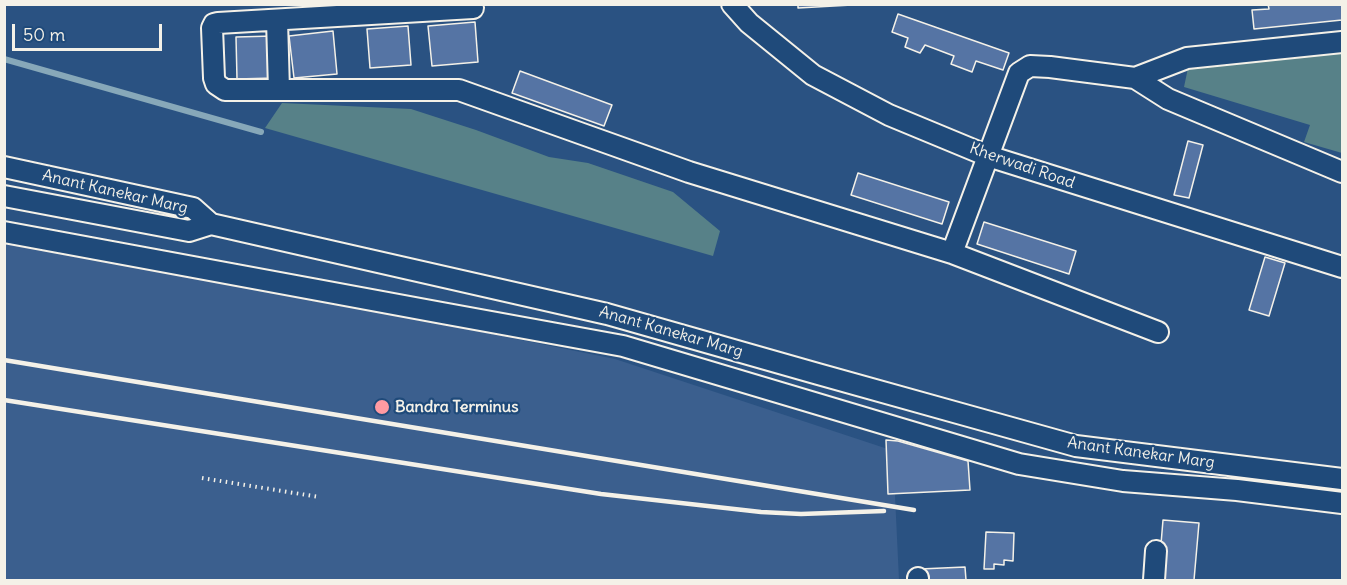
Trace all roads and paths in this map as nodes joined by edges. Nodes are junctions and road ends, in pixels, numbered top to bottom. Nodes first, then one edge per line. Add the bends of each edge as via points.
1 (732, 4) edge
2 (473, 8) dead end
3 (278, 20) junction
4 (1342, 42) edge
5 (1135, 78) junction
6 (279, 90) junction
7 (988, 156) junction
8 (4, 167) edge
9 (1342, 172) edge
10 (4, 196) edge
11 (211, 224) junction
12 (4, 232) edge
13 (952, 253) junction
14 (1342, 267) edge
15 (1158, 332) dead end
16 (202, 478) dead end
17 (1342, 479) edge
18 (319, 497) dead end
19 (1342, 503) edge
20 (1156, 551) dead end
21 (1154, 580) edge

1 - 7 street, Kherwadi Road via 749,23 813,75 890,115
2 - 3 street
3 - 6 street
3 - 6 street via 218,23 212,28 216,84 225,90
4 - 5 street via 1187,58
5 - 7 street via 1030,66 1019,74
5 - 9 street via 1168,99
6 - 13 street via 459,90 689,172
7 - 13 street
7 - 14 street, Kherwadi Road
8 - 11 street, Anant Kanekar Marg via 193,208
10 - 11 street via 189,231
11 - 17 street, Anant Kanekar Marg via 608,314 1076,446
12 - 19 street, Anant Kanekar Marg via 623,346 1019,464 1123,481
13 - 15 street
16 - 18 path
20 - 21 street

